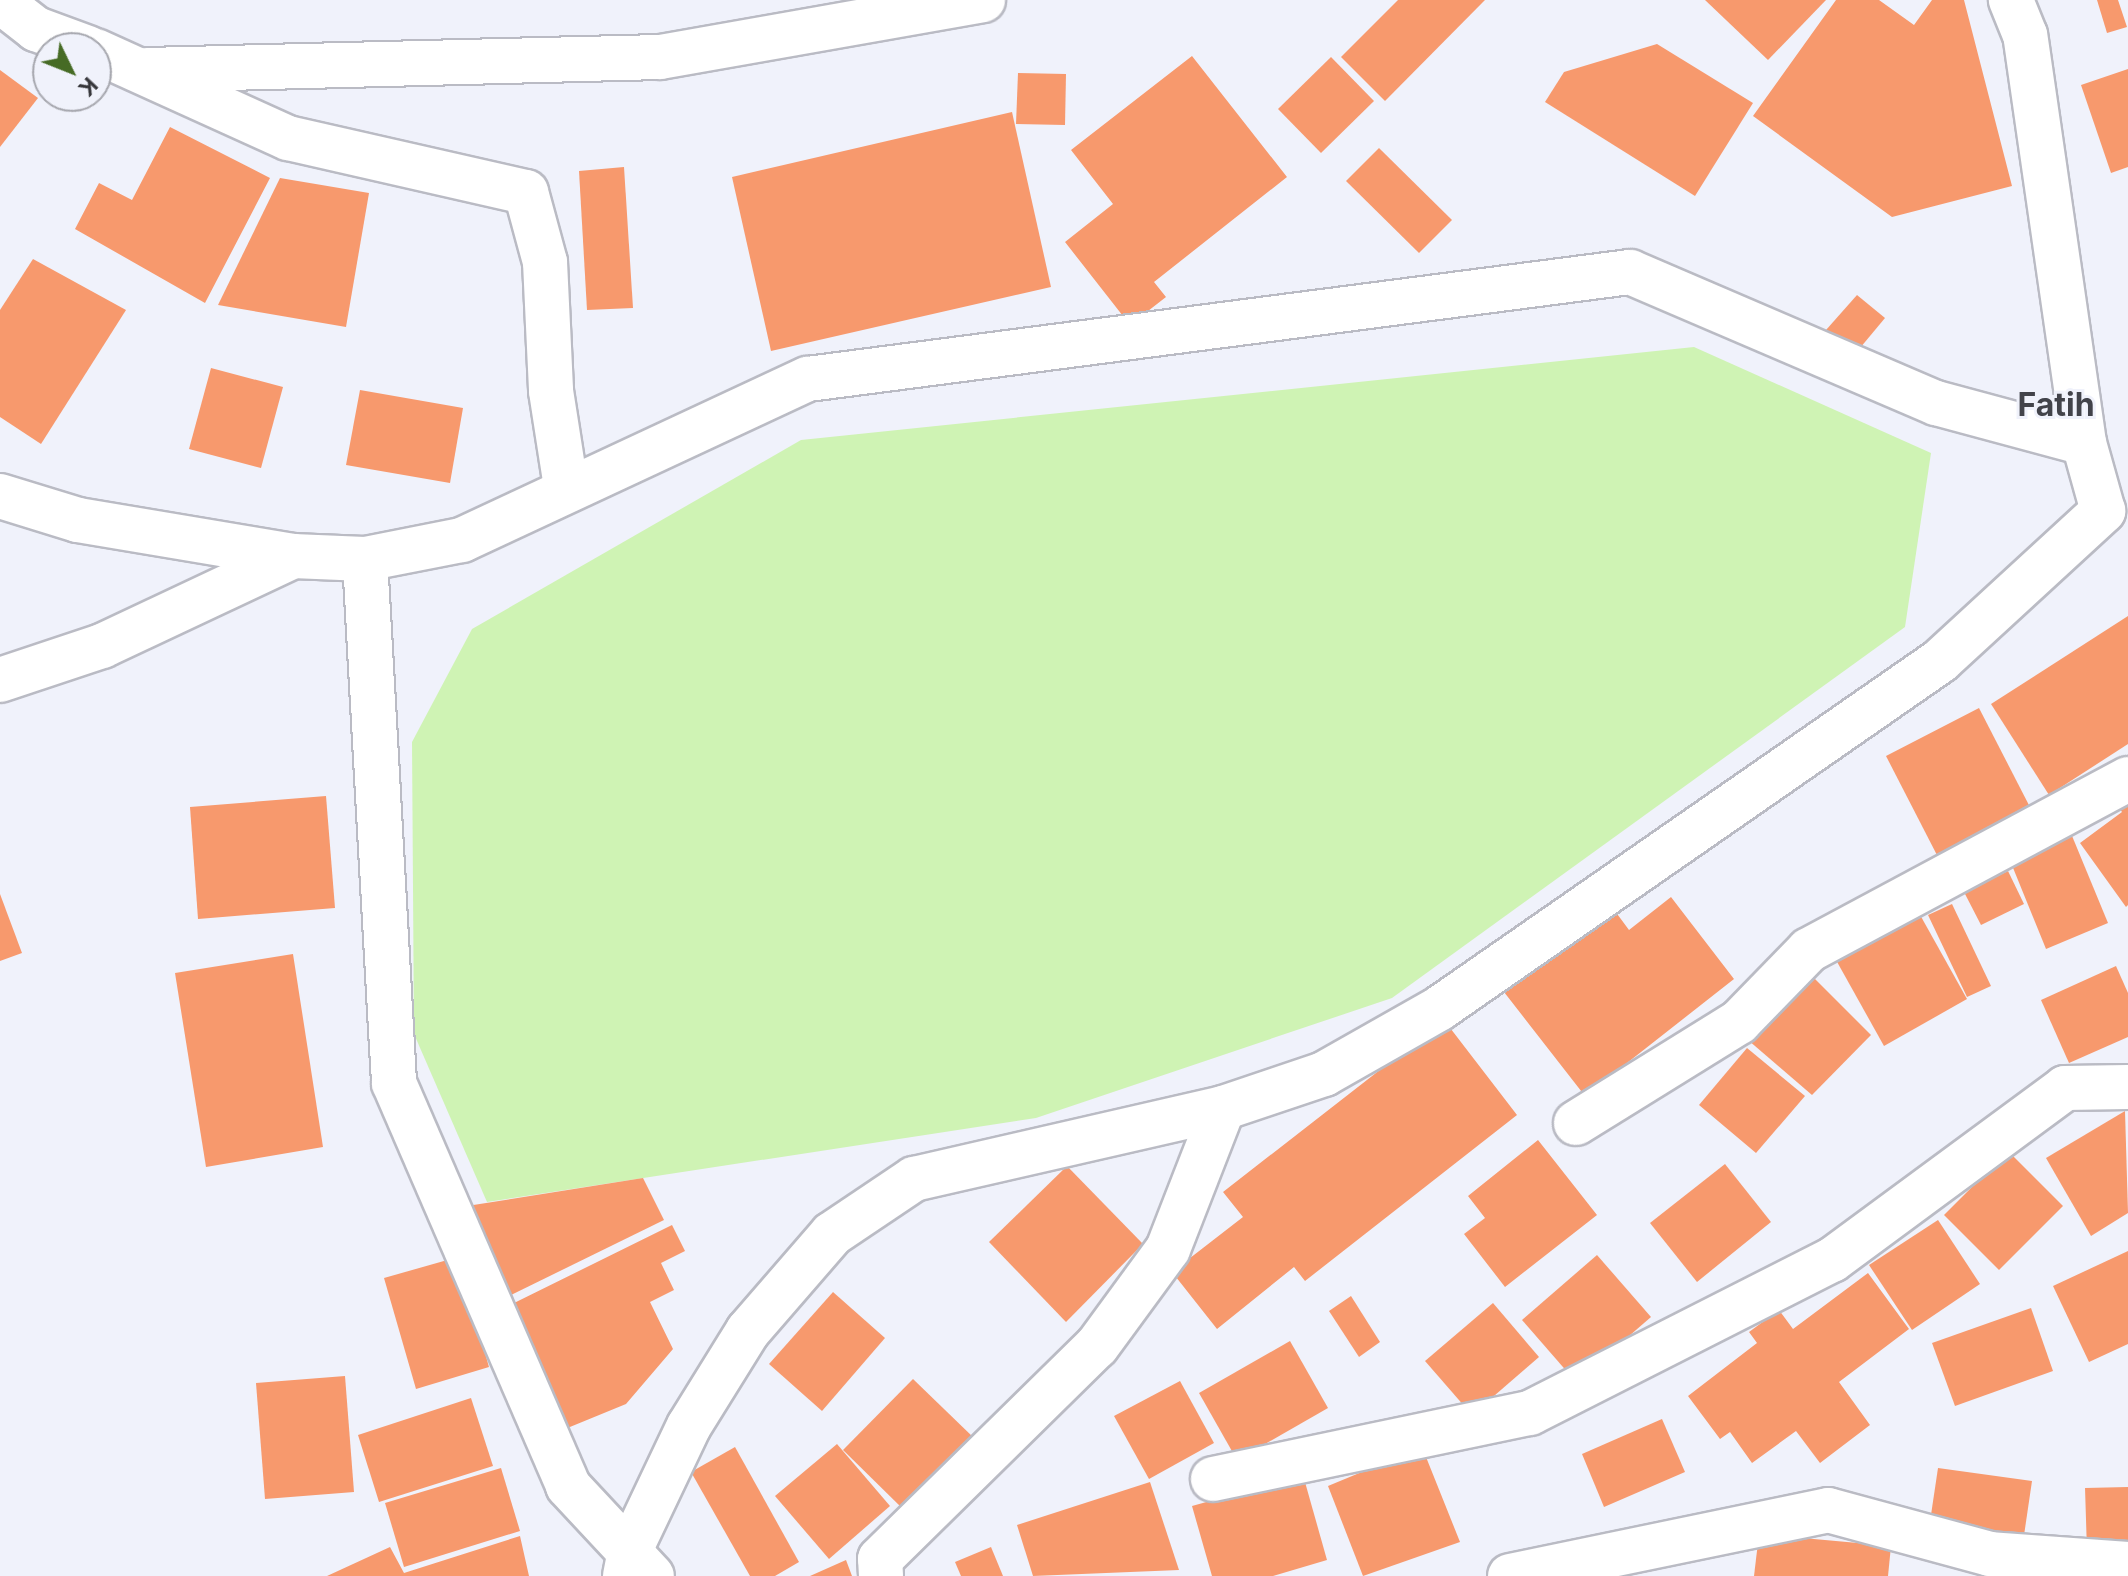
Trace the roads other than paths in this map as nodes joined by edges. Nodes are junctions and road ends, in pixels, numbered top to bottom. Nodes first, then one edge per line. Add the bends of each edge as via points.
1 (983, 0) edge
2 (2011, 0) edge
3 (0, 1) edge
4 (44, 32) edge
5 (112, 57) edge
6 (147, 70) junction
7 (2084, 443) junction
8 (566, 487) junction
9 (0, 496) edge
10 (2115, 514) edge
11 (293, 556) junction
12 (365, 559) junction
13 (0, 680) edge
14 (2128, 779) edge
15 (2128, 1087) edge
16 (1223, 1108) junction
17 (1576, 1123) dead end
18 (1213, 1479) dead end
19 (2128, 1564) edge
20 (635, 1567) edge
21 (881, 1576) edge
22 (1510, 1576) edge

1 - 6 street via 660,57
2 - 7 street via 2025,35
3 - 4 street
5 - 6 street
6 - 8 street via 288,138 526,192 545,262
7 - 8 street via 1936,403 1630,272 808,379
7 - 10 street
8 - 12 street via 462,540
9 - 11 street via 78,520
10 - 16 street via 1940,661 1562,926 1324,1074
11 - 12 street
11 - 13 street via 102,646
12 - 20 street via 394,1083 568,1486
14 - 17 street via 1809,950 1739,1022
15 - 18 street via 2065,1088 1832,1260 1530,1413
16 - 20 street via 914,1179 832,1234 748,1331 689,1426
16 - 21 street via 1168,1249 1150,1274 1097,1346 880,1559
19 - 22 street via 1990,1554 1828,1510

